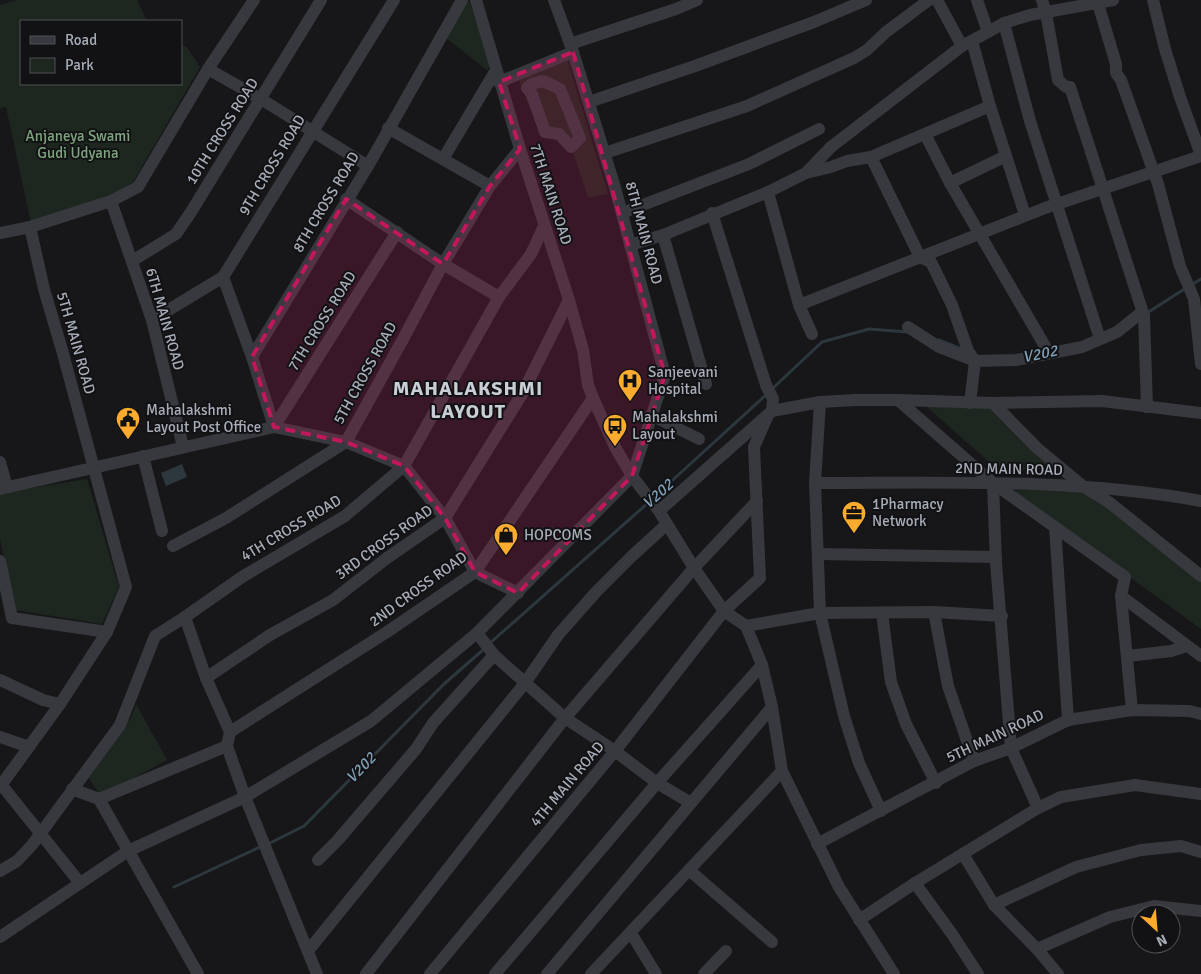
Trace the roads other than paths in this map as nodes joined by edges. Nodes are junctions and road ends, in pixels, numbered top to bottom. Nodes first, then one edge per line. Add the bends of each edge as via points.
1 (254, 0) edge
2 (321, 0) edge
3 (394, 0) edge
4 (462, 0) edge
5 (476, 0) edge
6 (554, 0) edge
7 (697, 0) edge
8 (866, 0) edge
9 (929, 0) edge
10 (937, 0) edge
11 (977, 0) edge
12 (1042, 0) edge
13 (1113, 0) edge
14 (1153, 0) edge
15 (1097, 2) edge
16 (1046, 13) junction
17 (1004, 24) junction
18 (988, 32) junction
19 (967, 44) junction
20 (572, 48) junction
21 (208, 69) junction
22 (498, 76) junction
23 (532, 94) joint
24 (261, 100) junction
25 (588, 102) junction
26 (990, 106) junction
27 (388, 128) junction
28 (819, 129) dead end
29 (311, 132) junction
30 (925, 134) junction
31 (520, 149) junction
32 (604, 153) junction
33 (1006, 156) junction
34 (1201, 156) edge
35 (870, 157) junction
36 (443, 159) junction
37 (368, 166) junction
38 (1154, 172) junction
39 (806, 173) junction
40 (950, 183) junction
41 (490, 186) junction
42 (1103, 187) junction
43 (768, 192) junction
44 (346, 199) junction
45 (111, 201) junction
46 (1057, 204) junction
47 (622, 212) junction
48 (712, 213) junction
49 (1025, 215) junction
50 (544, 226) junction
51 (30, 227) junction
52 (397, 232) junction
53 (0, 233) edge
54 (979, 233) junction
55 (663, 235) junction
56 (630, 245) junction
57 (920, 257) junction
58 (132, 261) junction
59 (443, 264) junction
60 (223, 276) junction
61 (499, 297) junction
62 (568, 300) junction
63 (799, 305) junction
64 (1142, 312) junction
65 (152, 320) junction
66 (908, 327) dead end
67 (812, 334) dead end
68 (1100, 339) junction
69 (1049, 353) junction
70 (252, 357) junction
71 (976, 361) junction
72 (1201, 364) edge
73 (706, 384) dead end
74 (593, 398) junction
75 (898, 400) junction
76 (820, 402) junction
77 (970, 403) junction
78 (993, 404) junction
79 (1147, 407) junction
80 (771, 408) junction
81 (1201, 413) edge
82 (651, 415) junction
83 (274, 427) junction
84 (699, 439) dead end
85 (346, 442) junction
86 (183, 447) junction
87 (143, 456) junction
88 (0, 462) edge
89 (404, 466) junction
90 (92, 468) junction
91 (632, 476) junction
92 (815, 483) junction
93 (993, 484) junction
94 (1084, 487) junction
95 (4, 488) edge
96 (757, 501) junction
97 (1201, 501) edge
98 (658, 511) junction
99 (445, 518) junction
100 (666, 525) junction
101 (1054, 527) junction
102 (162, 531) dead end
103 (173, 546) dead end
104 (819, 554) junction
105 (996, 557) junction
106 (0, 561) edge
107 (694, 568) junction
108 (475, 572) junction
109 (1201, 576) edge
110 (518, 593) junction
111 (1121, 596) junction
112 (724, 611) junction
113 (934, 612) junction
114 (820, 613) junction
115 (882, 613) junction
116 (1002, 616) junction
117 (185, 617) junction
118 (746, 626) junction
119 (107, 632) junction
120 (477, 633) junction
121 (1187, 646) junction
122 (494, 655) junction
123 (1128, 656) junction
124 (1201, 656) edge
125 (762, 665) junction
126 (206, 678) junction
127 (0, 680) edge
128 (525, 683) junction
129 (60, 704) junction
130 (772, 708) junction
131 (1132, 710) junction
132 (1201, 714) edge
133 (565, 718) junction
134 (1068, 720) junction
135 (230, 732) junction
136 (0, 737) edge
137 (227, 746) junction
138 (29, 747) junction
139 (1011, 748) junction
140 (615, 751) junction
141 (974, 761) junction
142 (782, 771) junction
143 (1, 783) edge
144 (657, 783) junction
145 (936, 783) junction
146 (72, 789) junction
147 (1201, 794) edge
148 (245, 796) junction
149 (100, 799) junction
150 (691, 803) junction
151 (1038, 808) junction
152 (881, 812) junction
153 (40, 833) junction
154 (817, 844) junction
155 (128, 852) junction
156 (1201, 852) edge
157 (963, 854) junction
158 (318, 860) dead end
159 (689, 870) junction
160 (0, 871) edge
161 (915, 882) junction
162 (80, 884) junction
163 (994, 905) junction
164 (1201, 911) edge
165 (859, 920) junction
166 (630, 932) junction
167 (0, 937) edge
168 (772, 942) dead end
169 (1037, 949) junction
170 (726, 950) dead end
171 (308, 951) junction
172 (594, 973) edge
173 (198, 974) edge
174 (317, 974) edge
175 (366, 974) edge
176 (430, 974) edge
177 (495, 974) edge
178 (547, 974) edge
179 (656, 974) edge
180 (704, 974) edge
181 (894, 974) edge
182 (978, 974) edge
183 (1058, 974) edge

1 - 21 street
2 - 24 street, 10TH CROSS ROAD
3 - 29 street, 9TH CROSS ROAD
4 - 27 street, 8TH CROSS ROAD
5 - 22 street, 7TH MAIN ROAD
6 - 20 street, 8TH MAIN ROAD
7 - 20 street
8 - 25 street via 695,66
9 - 32 street via 854,58 747,106
10 - 19 street
11 - 18 street
12 - 16 street
13 - 15 street
14 - 34 street via 1165,49
15 - 16 street
15 - 38 street via 1116,73
16 - 17 street
16 - 42 street via 1058,80 1070,87
17 - 18 street
17 - 46 street
18 - 19 street
19 - 26 street
19 - 39 street via 831,147
20 - 22 street
20 - 25 street, 8TH MAIN ROAD
21 - 24 street
21 - 45 street via 138,187
22 - 31 street, 7TH MAIN ROAD
22 - 36 street
23 - 23 street via 528,88 543,81 560,90 580,138 571,147 559,134 545,132
24 - 29 street
24 - 58 street, 10TH CROSS ROAD via 176,234
25 - 32 street, 8TH MAIN ROAD
26 - 30 street
26 - 33 street
27 - 36 street
27 - 37 street, 8TH CROSS ROAD
28 - 47 street via 749,164
29 - 37 street
29 - 60 street, 9TH CROSS ROAD
30 - 35 street
30 - 40 street
31 - 41 street, 5TH CROSS ROAD
31 - 50 street, 7TH MAIN ROAD
32 - 47 street, 8TH MAIN ROAD
33 - 40 street
33 - 49 street
34 - 38 street
35 - 39 street
35 - 57 street
36 - 41 street
37 - 44 street, 8TH CROSS ROAD
38 - 42 street
38 - 72 street via 1180,266 1194,299
39 - 43 street
40 - 54 street
41 - 59 street, 5TH CROSS ROAD
42 - 46 street
42 - 64 street
43 - 48 street
43 - 63 street
44 - 52 street
44 - 70 street, 8TH CROSS ROAD
45 - 51 street
45 - 58 street, 6TH MAIN ROAD
46 - 49 street
46 - 68 street
47 - 56 street, 8TH MAIN ROAD
48 - 55 street
48 - 80 street
49 - 54 street
50 - 61 street, 4TH CROSS ROAD via 530,254
50 - 62 street, 7TH MAIN ROAD
51 - 53 street
51 - 90 street, 5TH MAIN ROAD
52 - 59 street
52 - 83 street, 7TH CROSS ROAD
54 - 57 street
54 - 69 street
55 - 56 street
55 - 73 street
56 - 82 street, 8TH MAIN ROAD via 664,375
57 - 63 street
57 - 71 street via 931,262 952,305 968,351
58 - 65 street, 6TH MAIN ROAD
59 - 61 street
59 - 85 street, 5TH CROSS ROAD
60 - 65 street, 9TH CROSS ROAD
60 - 70 street
61 - 89 street, 4TH CROSS ROAD
62 - 74 street, 7TH MAIN ROAD
62 - 99 street, 3RD CROSS ROAD via 522,394
63 - 67 street
64 - 68 street via 1117,332
64 - 79 street
65 - 86 street, 6TH MAIN ROAD
66 - 71 street via 939,347
68 - 69 street via 1082,347
69 - 71 street via 1016,360
70 - 83 street
71 - 77 street
74 - 91 street, 7TH MAIN ROAD
74 - 108 street, 2ND CROSS ROAD
75 - 76 street
75 - 77 street
75 - 93 street
76 - 80 street
76 - 92 street
77 - 78 street
78 - 79 street via 1102,401
78 - 94 street via 1037,448
79 - 81 street
80 - 96 street, 4TH MAIN ROAD via 754,447
80 - 98 street
82 - 84 street
82 - 91 street, 8TH MAIN ROAD
83 - 85 street
83 - 86 street
85 - 89 street
85 - 103 street, 5TH CROSS ROAD via 226,518
86 - 87 street
87 - 90 street
87 - 102 street
88 - 95 street
89 - 99 street
89 - 117 street, 4TH CROSS ROAD via 346,516 242,577
90 - 95 street
90 - 119 street, 5TH MAIN ROAD via 126,587
91 - 98 street, 7TH MAIN ROAD
91 - 110 street
92 - 93 street, 2ND MAIN ROAD
92 - 104 street
93 - 94 street, 2ND MAIN ROAD
93 - 101 street
93 - 105 street
94 - 97 street, 2ND MAIN ROAD
94 - 109 street via 1110,502
96 - 107 street
96 - 112 street, 4TH MAIN ROAD via 760,578
98 - 100 street, 7TH MAIN ROAD
99 - 108 street
99 - 126 street, 3RD CROSS ROAD via 333,600 270,635
100 - 107 street, 7TH MAIN ROAD
100 - 128 street via 596,592 558,635
101 - 111 street via 1125,577
101 - 134 street
104 - 105 street
104 - 114 street
105 - 116 street
106 - 119 street via 12,618
107 - 112 street, 7TH MAIN ROAD
107 - 133 street
108 - 110 street
108 - 135 street, 2ND CROSS ROAD
110 - 120 street
111 - 121 street
111 - 123 street
112 - 118 street
112 - 140 street, 4TH MAIN ROAD
113 - 115 street
113 - 116 street
113 - 141 street via 948,686
114 - 115 street
114 - 118 street
114 - 152 street via 844,716 859,763
115 - 145 street via 891,682 906,724
116 - 139 street
117 - 126 street
117 - 146 street, 4TH CROSS ROAD via 155,636 120,725
118 - 125 street
119 - 129 street, 5TH MAIN ROAD
120 - 122 street
120 - 148 street via 371,721
121 - 123 street
121 - 124 street
122 - 128 street
122 - 158 street via 433,723 416,749 338,841
123 - 131 street
125 - 130 street
125 - 144 street
126 - 135 street
127 - 129 street via 43,700
128 - 133 street
128 - 171 street
129 - 138 street, 5TH MAIN ROAD
130 - 142 street
130 - 150 street
131 - 132 street, 5TH MAIN ROAD
131 - 134 street, 5TH MAIN ROAD
133 - 140 street
133 - 175 street
134 - 139 street, 5TH MAIN ROAD
135 - 137 street
136 - 138 street
137 - 148 street
137 - 149 street
138 - 143 street, 5TH MAIN ROAD
139 - 141 street, 5TH MAIN ROAD
139 - 151 street
140 - 144 street
140 - 176 street, 4TH MAIN ROAD
141 - 145 street, 5TH MAIN ROAD
142 - 154 street
142 - 159 street
143 - 153 street
144 - 150 street
144 - 177 street
145 - 152 street, 5TH MAIN ROAD
146 - 149 street
146 - 153 street, 4TH CROSS ROAD
147 - 151 street via 1135,785 1062,798
148 - 155 street
148 - 171 street
149 - 155 street
150 - 178 street
151 - 157 street
152 - 154 street, 5TH MAIN ROAD
153 - 160 street, 4TH CROSS ROAD via 17,861
153 - 162 street
154 - 165 street
155 - 162 street
155 - 173 street
156 - 163 street via 1181,846 1141,850 1076,867
157 - 161 street
157 - 163 street
159 - 166 street
159 - 168 street
161 - 165 street
161 - 182 street
162 - 167 street
163 - 169 street
164 - 169 street via 1154,906 1110,917
165 - 181 street
166 - 172 street
166 - 179 street
169 - 183 street
170 - 180 street
171 - 174 street

